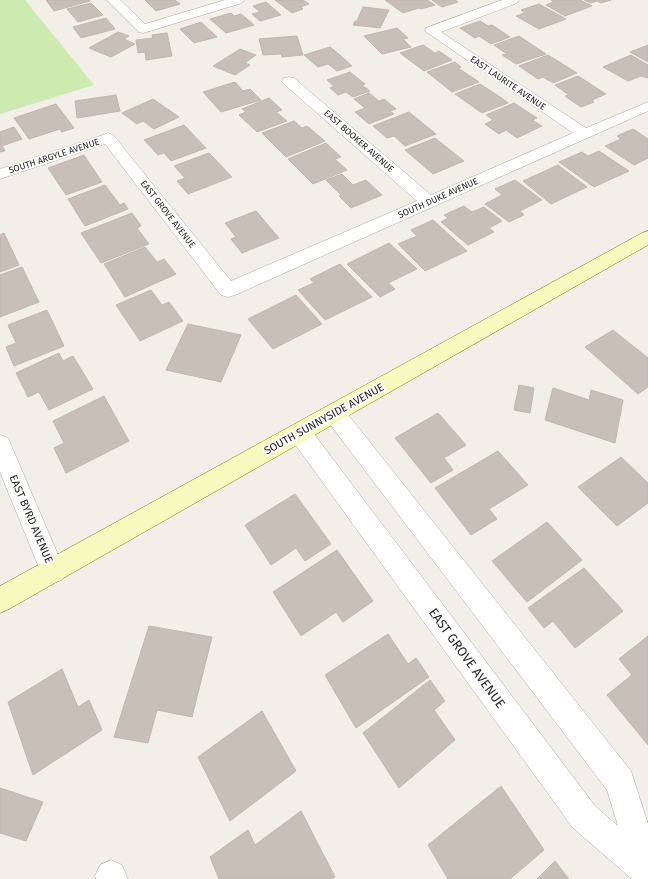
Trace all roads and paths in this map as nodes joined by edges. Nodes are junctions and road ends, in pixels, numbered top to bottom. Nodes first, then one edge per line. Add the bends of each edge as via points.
1 (113, 0) edge
2 (238, 0) edge
3 (513, 0) edge
4 (289, 81) dead end
5 (648, 106) edge
6 (585, 134) junction
7 (108, 138) joint
8 (0, 174) edge
9 (429, 202) junction
10 (648, 238) edge
11 (228, 290) joint
12 (334, 414) junction
13 (300, 433) junction
14 (0, 445) edge
15 (53, 571) junction
16 (0, 600) edge
17 (648, 871) edge

1 - 2 street via 143,29
3 - 6 street, EAST LAURITE AVENUE via 431,31
4 - 9 street, EAST BOOKER AVENUE
5 - 6 street, SOUTH DUKE AVENUE
6 - 9 street, SOUTH DUKE AVENUE
7 - 8 street, SOUTH ARGYLE AVENUE
7 - 11 street, EAST GROVE AVENUE
9 - 11 street, SOUTH DUKE AVENUE
10 - 12 street, SOUTH SUNNYSIDE AVENUE
12 - 13 street, SOUTH SUNNYSIDE AVENUE
12 - 17 street, EAST GROVE AVENUE via 620,782
13 - 15 street, SOUTH SUNNYSIDE AVENUE
13 - 17 street, EAST GROVE AVENUE via 584,817
14 - 15 street, EAST BYRD AVENUE
15 - 16 street, SOUTH SUNNYSIDE AVENUE

